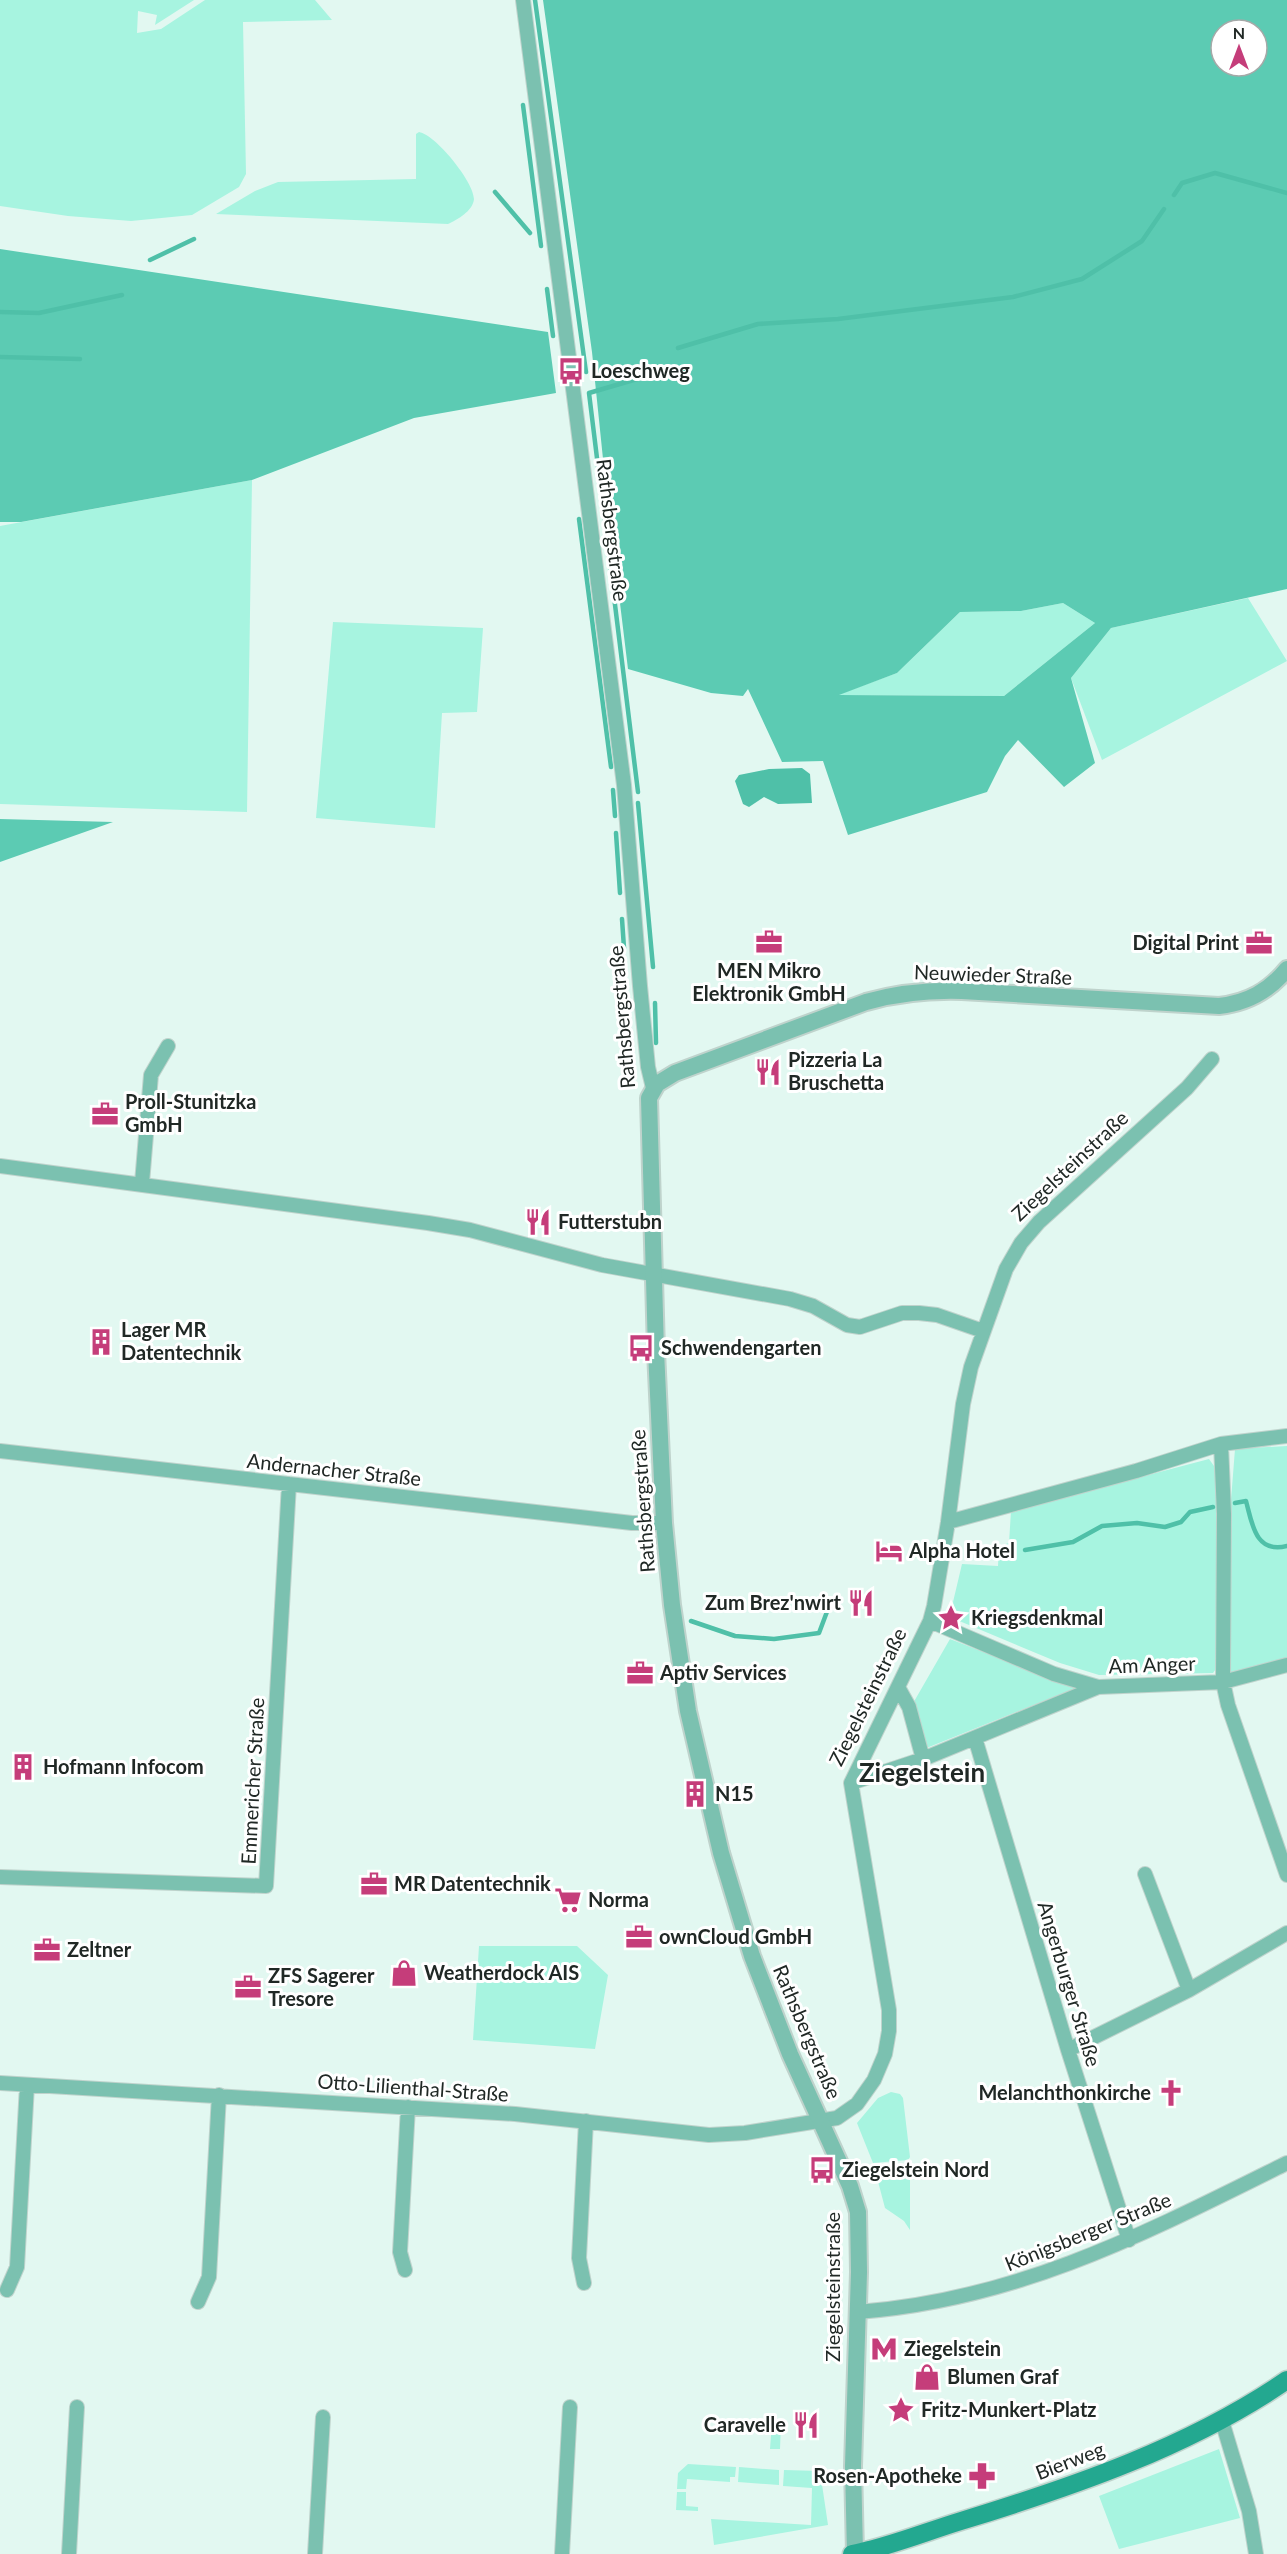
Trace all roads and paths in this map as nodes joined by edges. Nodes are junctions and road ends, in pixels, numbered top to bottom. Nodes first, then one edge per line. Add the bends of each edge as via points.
1 (522, 0) edge
2 (1287, 969) edge
3 (168, 1046) dead end
4 (1212, 1059) dead end
5 (653, 1088) junction
6 (0, 1166) edge
7 (142, 1184) junction
8 (654, 1273) junction
9 (982, 1330) junction
10 (1287, 1436) edge
11 (1221, 1444) junction
12 (0, 1451) edge
13 (289, 1484) junction
14 (948, 1522) junction
15 (664, 1523) junction
16 (930, 1621) junction
17 (1287, 1665) edge
18 (1223, 1682) junction
19 (1098, 1687) junction
20 (899, 1689) junction
21 (975, 1738) junction
22 (923, 1759) junction
23 (851, 1783) junction
24 (1145, 1874) dead end
25 (1287, 1875) edge
26 (0, 1877) edge
27 (1287, 1933) edge
28 (1190, 1990) junction
29 (1068, 2050) junction
30 (0, 2083) edge
31 (27, 2085) junction
32 (219, 2095) junction
33 (408, 2107) junction
34 (586, 2121) junction
35 (822, 2121) junction
36 (1287, 2163) edge
37 (1129, 2240) junction
38 (405, 2270) dead end
39 (584, 2283) dead end
40 (8, 2290) dead end
41 (198, 2302) dead end
42 (858, 2312) junction
43 (1287, 2380) edge
44 (78, 2407) dead end
45 (570, 2407) dead end
46 (323, 2417) dead end
47 (1222, 2421) junction
48 (69, 2554) edge
49 (315, 2554) edge
50 (562, 2554) edge
51 (854, 2554) edge
52 (1256, 2554) edge

1 - 5 street, Rathsbergstraße via 624,785 640,986
2 - 5 street, Neuwieder Straße via 1247,1001 1219,1006 962,991 906,993 866,1002 687,1068
3 - 7 street via 151,1075
4 - 9 street, Ziegelsteinstraße via 1187,1088 1021,1243 1006,1269
5 - 8 street, Rathsbergstraße via 648,1114
6 - 7 street
7 - 8 street via 470,1230 602,1265
8 - 9 street via 790,1299 813,1306 847,1325 860,1327 893,1315 919,1313
8 - 15 street, Rathsbergstraße
9 - 14 street, Ziegelsteinstraße via 963,1404
10 - 11 street
11 - 14 street via 1136,1472
11 - 18 street
12 - 13 street, Andernacher Straße
13 - 15 street, Andernacher Straße via 632,1523
13 - 26 street, Emmericher Straße via 266,1886
14 - 16 street, Ziegelsteinstraße
15 - 35 street, Rathsbergstraße via 685,1692 721,1853 765,1991
16 - 19 street via 1054,1674
16 - 20 street, Ziegelsteinstraße
17 - 18 street, Am Anger
18 - 19 street, Am Anger
18 - 25 street
19 - 21 street, Am Anger
20 - 22 street via 909,1707
20 - 23 street, Ziegelsteinstraße
21 - 22 street, Am Anger
21 - 29 street, Angerburger Straße
22 - 23 street, Am Anger
23 - 35 street, Ziegelsteinstraße via 884,1974 889,2031 880,2068 865,2095 846,2113
24 - 28 street
27 - 28 street
28 - 29 street
29 - 37 street, Angerburger Straße
30 - 31 street, Otto-Lilienthal-Straße
31 - 32 street, Otto-Lilienthal-Straße
31 - 40 street via 17,2267
32 - 33 street, Otto-Lilienthal-Straße
32 - 41 street via 209,2277
33 - 34 street, Otto-Lilienthal-Straße
33 - 38 street via 400,2252
34 - 35 street, Otto-Lilienthal-Straße via 709,2135
34 - 39 street via 579,2258
35 - 42 street, Ziegelsteinstraße via 856,2202 860,2247
36 - 37 street, Königsberger Straße
37 - 42 street, Königsberger Straße via 1005,2287 938,2302
42 - 51 street, Ziegelsteinstraße
43 - 47 main road, Bierweg
44 - 48 street
45 - 50 street
46 - 49 street
47 - 51 main road, Bierweg via 1089,2479
47 - 52 street via 1249,2511

